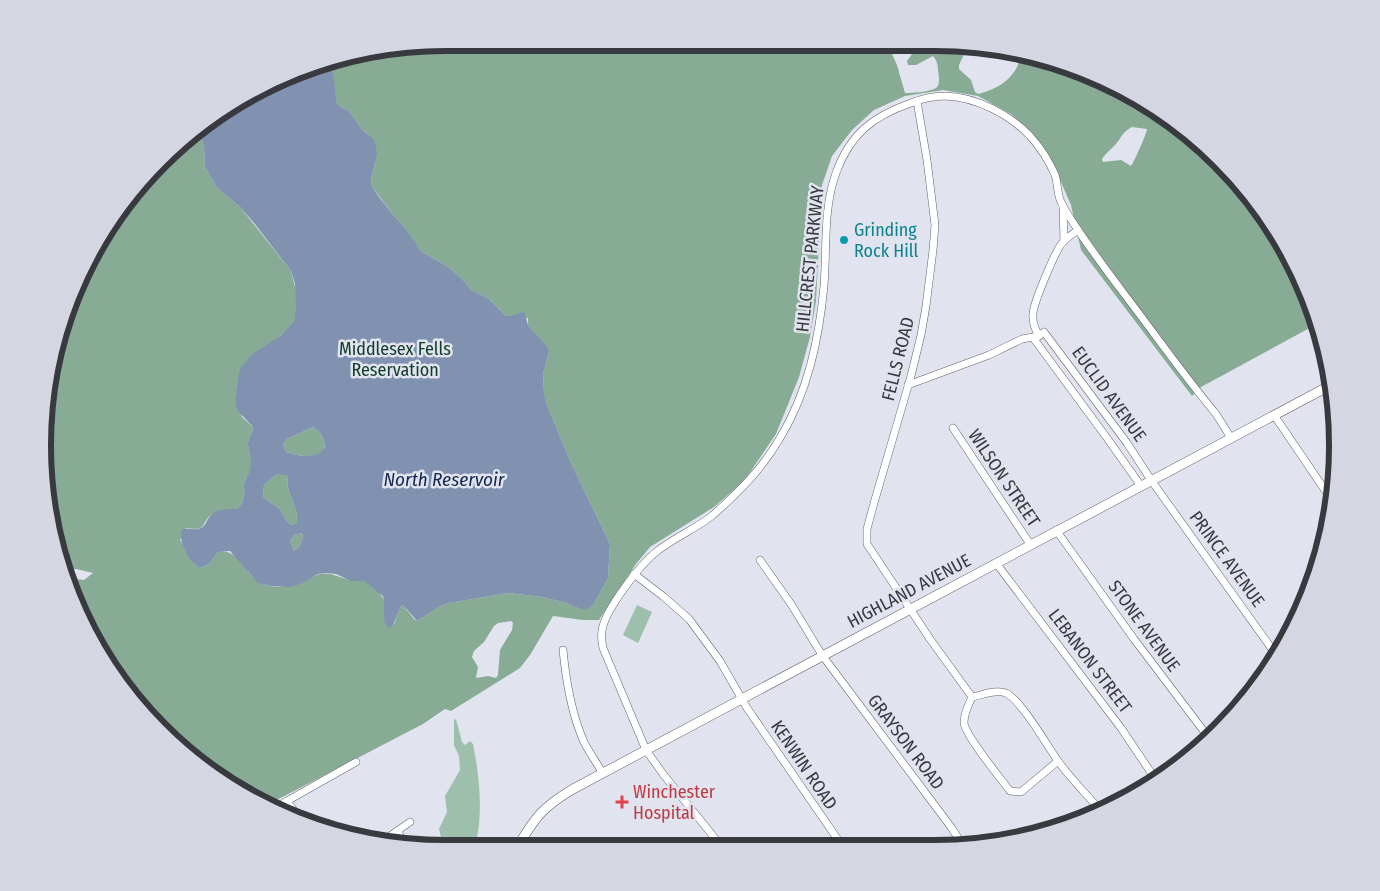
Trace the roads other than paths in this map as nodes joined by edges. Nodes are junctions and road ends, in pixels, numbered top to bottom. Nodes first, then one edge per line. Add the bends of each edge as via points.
1 (917, 101) junction
2 (1064, 206) junction
3 (1078, 230) junction
4 (1064, 241) junction
5 (1039, 336) junction
6 (908, 385) junction
7 (1324, 389) edge
8 (1274, 415) junction
9 (952, 428) dead end
10 (1231, 438) junction
11 (1151, 480) junction
12 (1141, 486) junction
13 (1326, 491) edge
14 (1056, 530) junction
15 (1030, 544) junction
16 (760, 560) dead end
17 (996, 563) junction
18 (634, 574) junction
19 (910, 609) junction
20 (1272, 649) edge
21 (563, 650) dead end
22 (822, 655) junction
23 (972, 697) junction
24 (742, 698) junction
25 (1204, 733) edge
26 (646, 750) junction
27 (1058, 761) junction
28 (356, 762) dead end
29 (602, 772) junction
30 (1152, 774) edge
31 (287, 800) junction
32 (282, 804) edge
33 (1096, 805) edge
34 (294, 809) edge
35 (410, 822) dead end
36 (398, 830) junction
37 (390, 836) dead end
38 (400, 837) edge
39 (959, 839) edge
40 (522, 840) edge
41 (716, 840) edge
42 (838, 840) edge

1 - 2 street, HILLCREST PARKWAY via 943,96 971,100 1014,122 1032,137 1045,156
1 - 6 street, FELLS ROAD via 935,225 926,306
1 - 18 street, HILLCREST PARKWAY via 889,110 864,127 847,147 836,173 828,202 824,286 812,360 802,396 778,443 752,479 738,492 710,517 656,552
2 - 3 street, HILLCREST PARKWAY
2 - 4 street
3 - 4 street, EUCLID AVENUE
3 - 10 street, HILLCREST PARKWAY
4 - 5 street, EUCLID AVENUE via 1055,252 1032,312
5 - 6 street via 1022,339
5 - 11 street, EUCLID AVENUE via 1044,332 1127,442
5 - 12 street, EUCLID AVENUE via 1034,339
6 - 19 street, FELLS ROAD via 867,529 867,544
7 - 8 main road, HIGHLAND AVENUE
8 - 10 main road, HIGHLAND AVENUE
8 - 13 street
9 - 15 street, WILSON STREET
10 - 11 main road, HIGHLAND AVENUE
11 - 12 main road, HIGHLAND AVENUE
11 - 20 street, PRINCE AVENUE
12 - 14 main road, HIGHLAND AVENUE
14 - 15 main road, HIGHLAND AVENUE
14 - 25 street, STONE AVENUE
15 - 17 main road, HIGHLAND AVENUE
16 - 22 street, GRAYSON ROAD via 792,604
17 - 19 main road, HIGHLAND AVENUE
17 - 30 street, LEBANON STREET
18 - 24 street, KENWIN ROAD via 689,619
18 - 26 street, HILLCREST PARKWAY via 610,610 602,631 603,648
19 - 22 main road, HIGHLAND AVENUE
19 - 23 street, FELLS ROAD
21 - 29 street via 574,712 584,741
22 - 24 main road, HIGHLAND AVENUE
22 - 39 street, GRAYSON ROAD
23 - 27 street via 991,692 1006,693 1016,701
23 - 27 street via 965,712 964,725 1010,791 1021,792
24 - 26 main road, HIGHLAND AVENUE
24 - 42 street, KENWIN ROAD
26 - 29 main road, HIGHLAND AVENUE
26 - 41 street
27 - 33 street
28 - 31 street
29 - 40 main road, HIGHLAND AVENUE via 546,807
31 - 32 street
31 - 34 street
35 - 36 street
36 - 37 street
36 - 38 street

